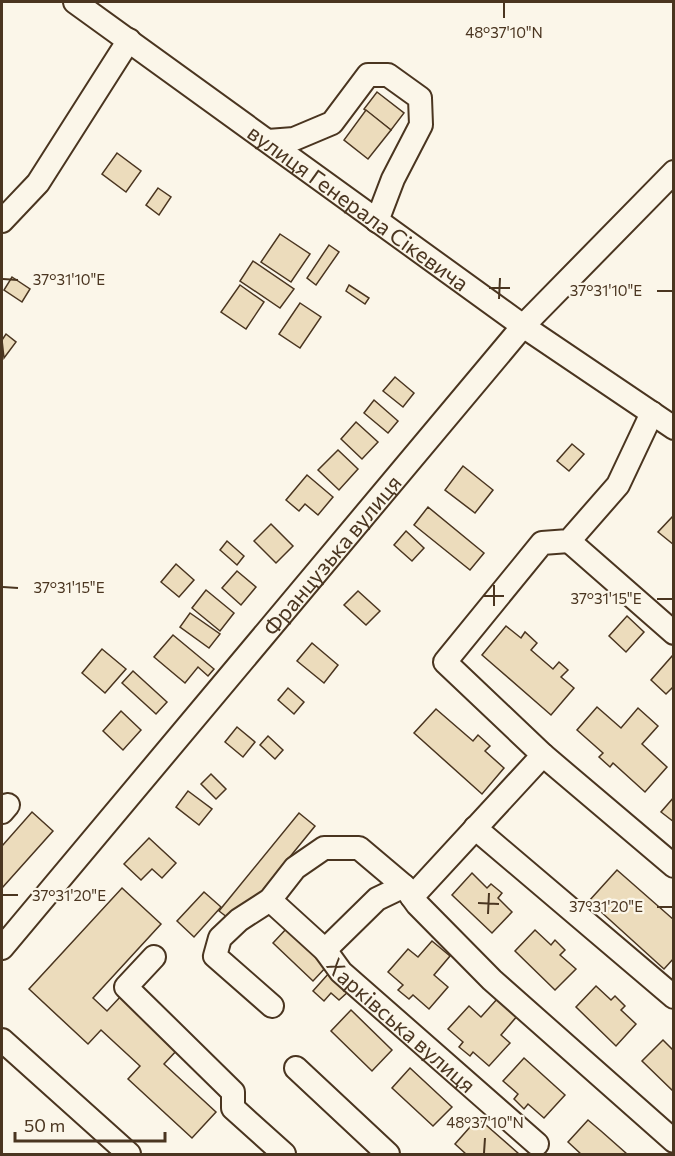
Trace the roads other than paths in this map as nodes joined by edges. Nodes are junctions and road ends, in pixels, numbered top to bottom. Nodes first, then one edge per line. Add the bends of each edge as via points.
1 (75, 2) edge
2 (129, 40) junction
3 (268, 141) junction
4 (674, 172) edge
5 (2, 221) edge
6 (377, 221) junction
7 (523, 326) junction
8 (652, 413) junction
9 (674, 428) edge
10 (569, 541) junction
11 (674, 633) edge
12 (543, 755) junction
13 (475, 828) junction
14 (674, 866) edge
15 (408, 891) junction
16 (270, 900) junction
17 (2, 948) edge
18 (325, 950) junction
19 (154, 957) dead end
20 (674, 997) edge
21 (272, 1006) dead end
22 (2, 1040) edge
23 (296, 1068) dead end
24 (674, 1141) edge
25 (537, 1144) dead end
26 (129, 1155) edge
27 (284, 1155) edge
28 (388, 1155) edge

1 - 2 street, вулиця Генерала Сікевича
2 - 3 street, вулиця Генерала Сікевича
2 - 5 street via 38,183
3 - 6 street, вулиця Генерала Сікевича
3 - 6 street via 294,139 332,123 368,75 388,75 420,98 422,125 393,179
4 - 7 street, Французька вулиця
6 - 7 street, вулиця Генерала Сікевича
7 - 8 street, вулиця Генерала Сікевича
7 - 17 street, Французька вулиця
8 - 9 street, вулиця Генерала Сікевича
8 - 10 street via 618,485
10 - 11 street
10 - 12 street via 542,543 445,662
12 - 13 street
12 - 14 street
13 - 15 street
13 - 20 street
15 - 16 street via 359,848 324,848 295,868
15 - 18 street via 376,899
15 - 24 street via 492,980
16 - 18 street, Харківська вулиця
16 - 21 street via 220,938 215,956
18 - 25 street, Харківська вулиця via 341,972
19 - 27 street via 126,987 233,1092 233,1108
22 - 26 street
23 - 28 street

